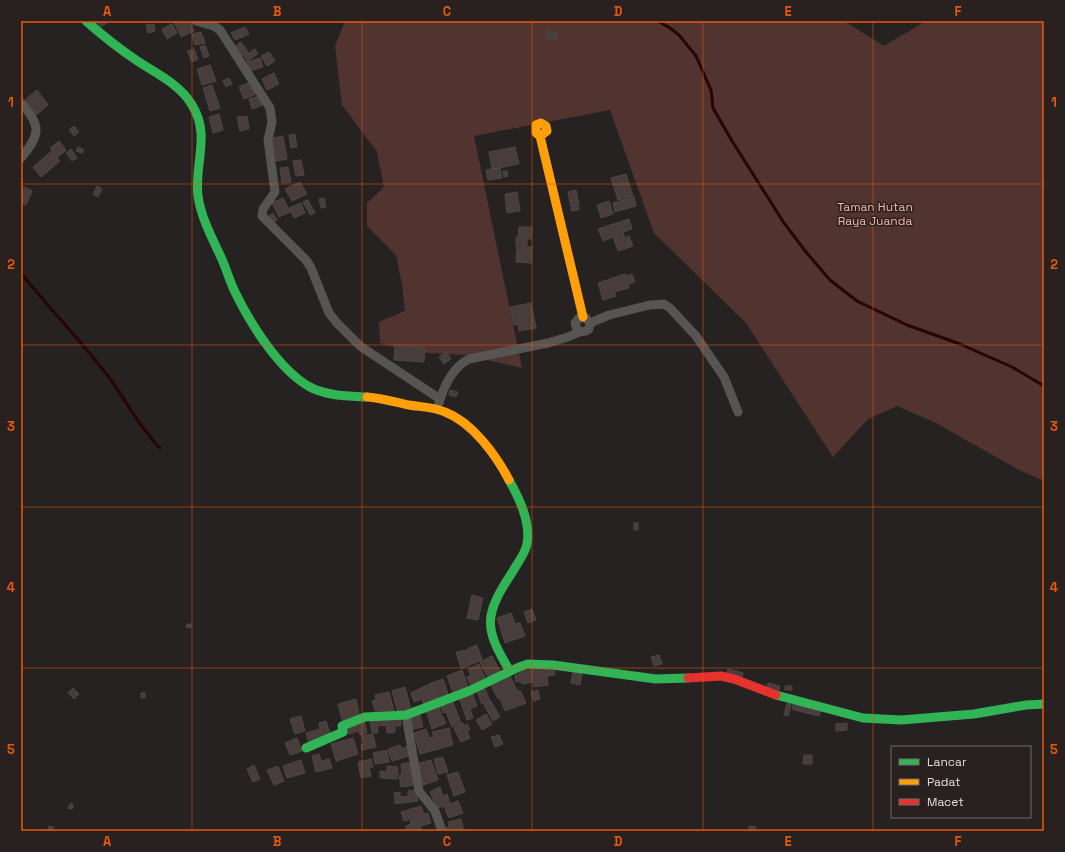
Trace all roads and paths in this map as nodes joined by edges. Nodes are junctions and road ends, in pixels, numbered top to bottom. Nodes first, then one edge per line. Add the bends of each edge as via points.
1 (86, 21) edge
2 (196, 21) edge
3 (21, 103) edge
4 (540, 136) dead end
5 (21, 158) edge
6 (586, 320) junction
7 (440, 399) junction
8 (437, 409) junction
9 (738, 412) dead end
10 (510, 671) junction
11 (1044, 704) edge
12 (406, 715) junction
13 (306, 748) dead end
14 (442, 831) edge

1 - 8 street via 179,90 191,103 203,132 197,182 202,216 236,295 260,335 288,369 303,384 320,392 376,398
2 - 7 street via 220,30 270,108 272,122 268,140 274,192 263,209 262,216 306,260 329,313 337,323 360,346
3 - 5 street via 34,119 36,129 34,139
4 - 6 street
6 - 7 street via 577,320 575,323 579,332 568,337 469,359 458,367
6 - 9 street via 664,304 696,336 724,377
7 - 8 street
8 - 10 street via 454,417 473,432 494,455 519,499 527,532 527,545 491,612 492,633
10 - 11 street via 535,664 656,679 721,676 772,694 862,718 878,719 945,717
10 - 12 street via 469,691
12 - 13 street via 365,717 342,726 343,732
12 - 14 street via 420,791 435,811

